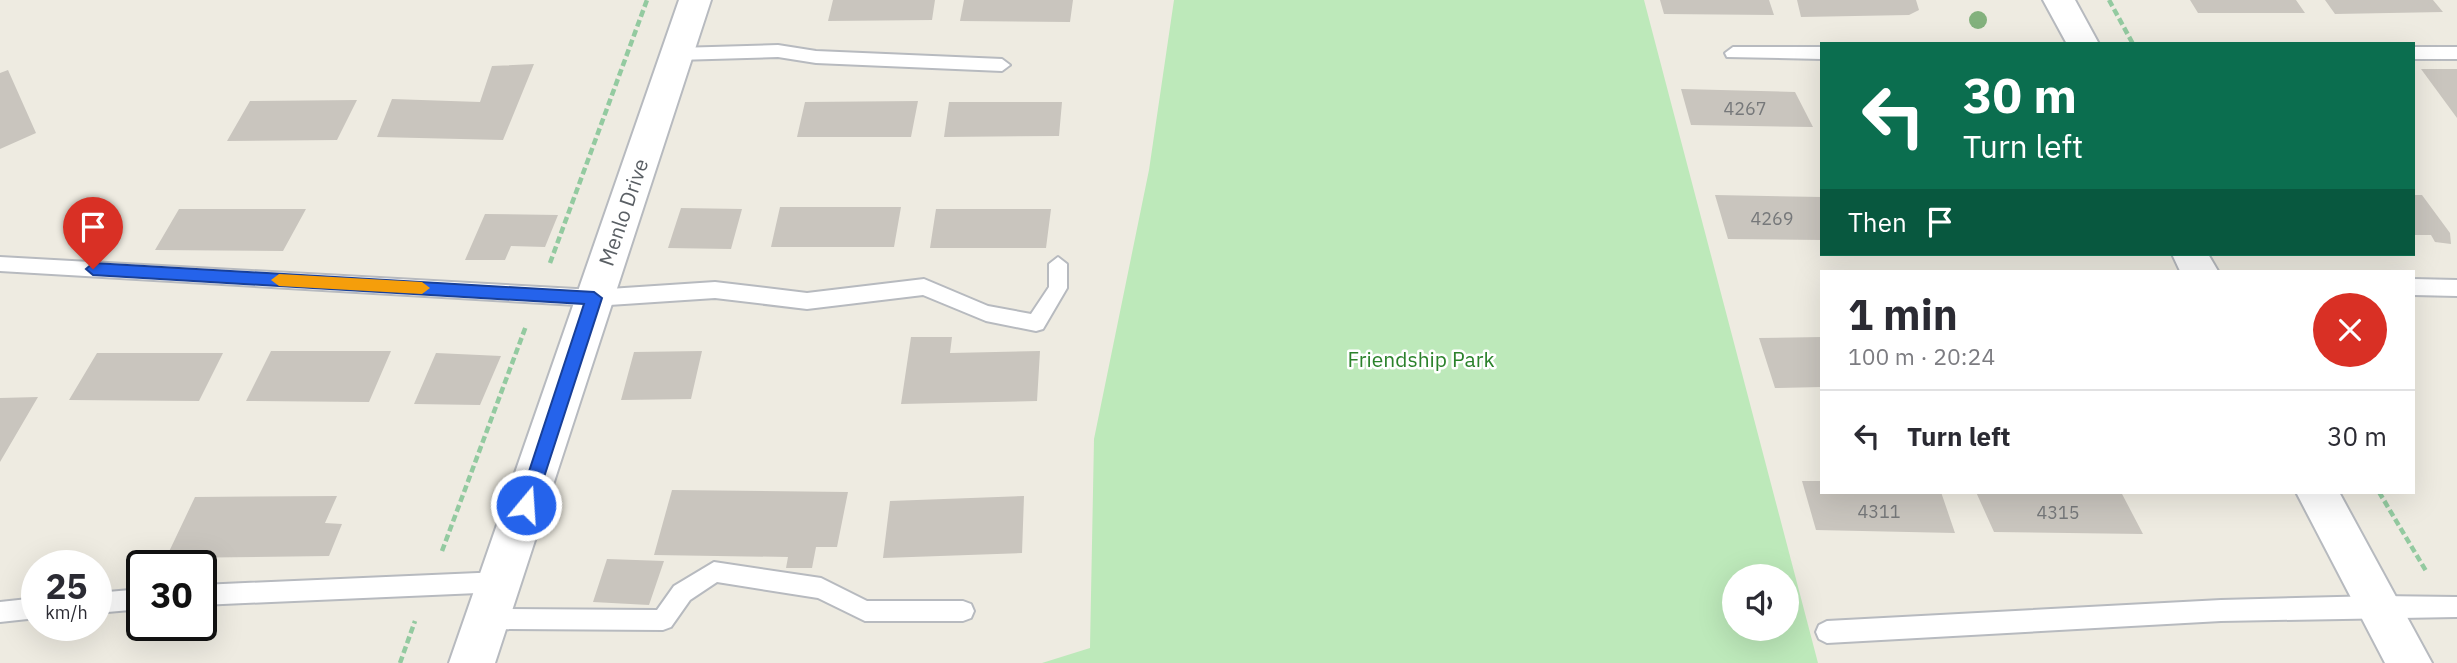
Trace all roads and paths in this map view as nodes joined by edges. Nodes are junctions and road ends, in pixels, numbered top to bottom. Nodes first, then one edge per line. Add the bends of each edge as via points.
1 (648, 0) edge
2 (695, 0) edge
3 (2059, 0) edge
4 (2109, 0) edge
5 (2082, 42) edge
6 (2132, 42) edge
7 (1733, 53) dead end
8 (1820, 53) edge
9 (2415, 53) edge
10 (2457, 53) edge
11 (677, 54) junction
12 (1002, 65) dead end
13 (0, 264) edge
14 (1058, 264) dead end
15 (2415, 287) edge
16 (2457, 288) edge
17 (538, 295) junction
18 (594, 298) junction
19 (2318, 494) edge
20 (2379, 494) edge
21 (501, 582) junction
22 (429, 585) junction
23 (217, 595) edge
24 (2378, 605) junction
25 (2452, 607) edge
26 (21, 610) edge
27 (963, 611) dead end
28 (0, 612) edge
29 (488, 619) junction
30 (1827, 632) dead end
31 (400, 663) edge
32 (472, 663) edge
33 (2409, 663) edge

1 - 17 path
2 - 11 street, Menlo Drive
3 - 5 street
4 - 6 path
7 - 8 lane
9 - 10 lane
11 - 12 lane via 778,51 816,57
11 - 18 street, Menlo Drive
13 - 17 lane
14 - 18 lane via 1058,288 1036,323 986,313 924,287 807,301 715,290
15 - 16 lane
17 - 18 lane
17 - 22 path
18 - 21 street, Menlo Drive
19 - 24 street
20 - 25 path
21 - 22 lane
21 - 29 street, Menlo Drive
22 - 23 lane
22 - 31 path
24 - 25 lane
24 - 30 lane
24 - 33 street
26 - 28 lane
27 - 29 lane via 865,611 821,588 713,572 682,593 663,620
29 - 32 street, Menlo Drive

